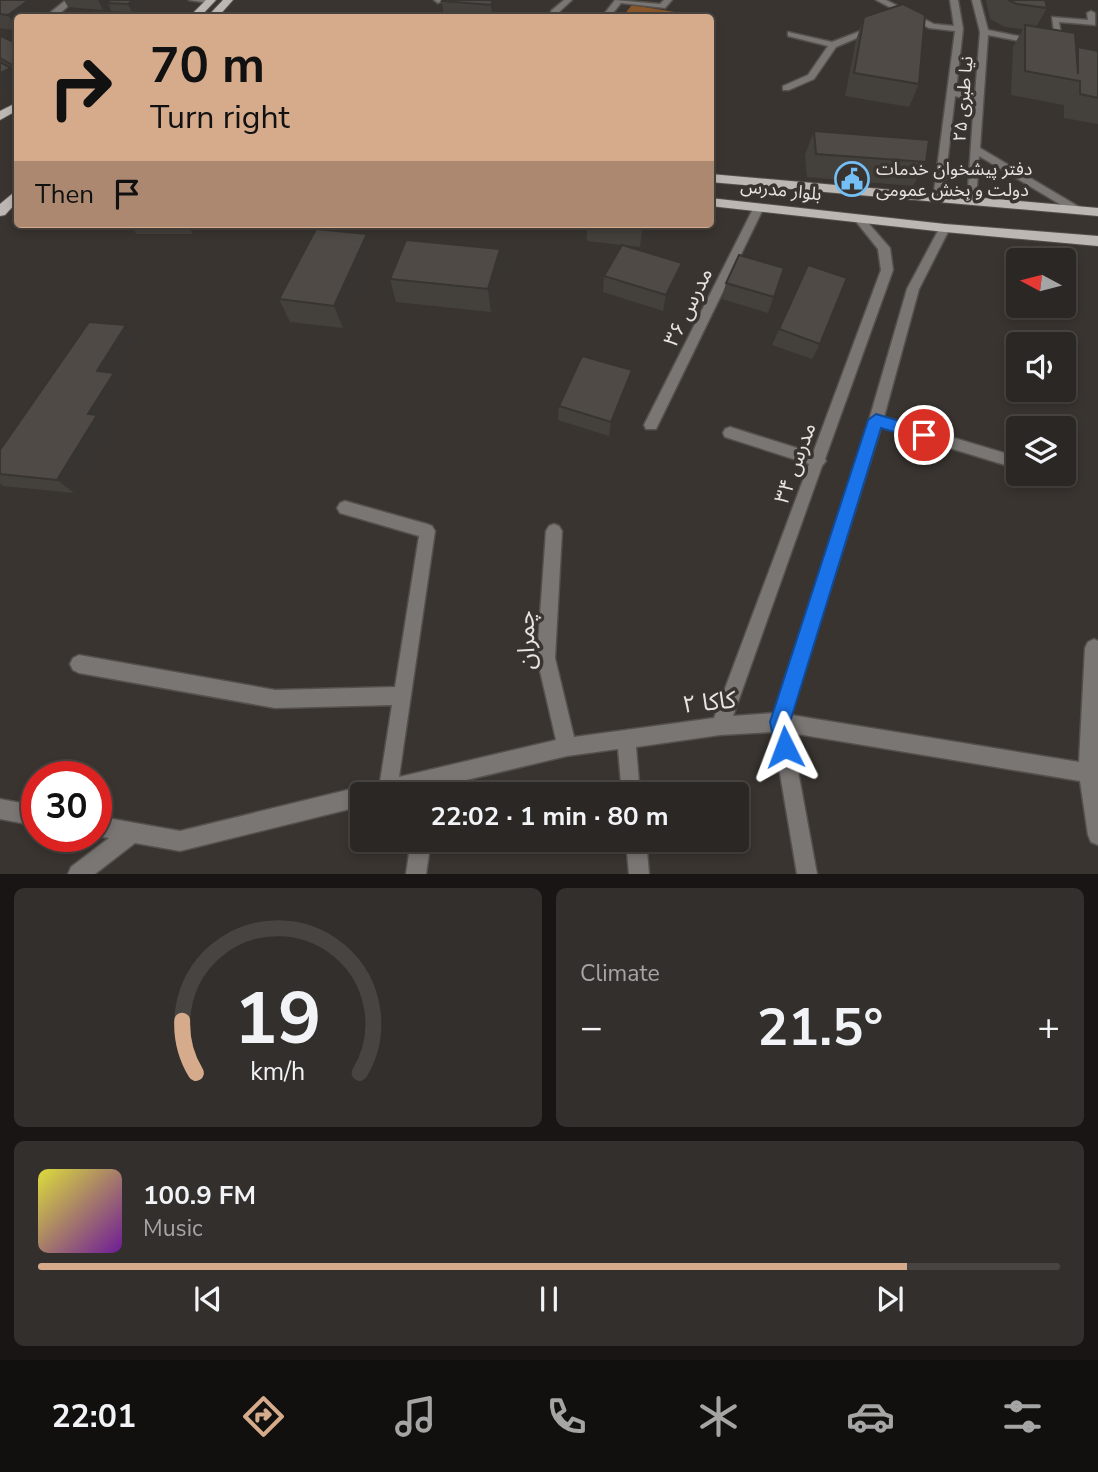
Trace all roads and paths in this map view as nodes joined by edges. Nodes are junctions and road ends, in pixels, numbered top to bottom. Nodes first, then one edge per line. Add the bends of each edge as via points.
1 (71, 0) edge
2 (193, 0) edge
3 (228, 0) edge
4 (568, 0) edge
5 (619, 0) edge
6 (668, 0) edge
7 (880, 0) edge
8 (954, 0) edge
9 (976, 0) edge
10 (210, 1) edge
11 (1091, 13) dead end
12 (54, 14) dead end
13 (197, 14) edge
14 (215, 14) edge
15 (556, 14) edge
16 (607, 14) edge
17 (911, 16) junction
18 (900, 20) edge
19 (888, 24) edge
20 (960, 29) junction
21 (984, 32) junction
22 (790, 34) dead end
23 (833, 45) junction
24 (1059, 46) junction
25 (1071, 49) edge
26 (786, 88) dead end
27 (952, 92) junction
28 (979, 99) junction
29 (975, 149) junction
30 (714, 178) edge
31 (14, 191) edge
32 (938, 198) junction
33 (971, 201) junction
34 (714, 202) edge
35 (759, 207) junction
36 (1077, 210) junction
37 (0, 212) edge
38 (1098, 212) edge
39 (859, 219) junction
40 (945, 228) junction
41 (1098, 241) edge
42 (876, 420) junction
43 (651, 425) dead end
44 (730, 433) dead end
45 (1006, 459) edge
46 (819, 461) junction
47 (345, 508) dead end
48 (554, 531) dead end
49 (1094, 648) dead end
50 (79, 664) dead end
51 (403, 696) junction
52 (780, 722) junction
53 (720, 726) junction
54 (626, 739) junction
55 (567, 747) junction
56 (1093, 774) edge
57 (382, 782) edge
58 (445, 782) edge
59 (630, 782) edge
60 (350, 799) edge
61 (0, 809) edge
62 (21, 813) edge
63 (112, 829) edge
64 (133, 832) junction
65 (1098, 835) edge
66 (419, 852) edge
67 (637, 852) edge
68 (78, 873) edge
69 (416, 873) edge
70 (639, 873) edge
71 (807, 873) edge

1 - 12 street
2 - 10 street
3 - 14 main road
4 - 15 street
5 - 6 street via 660,6
5 - 16 street
7 - 17 street
8 - 20 street, نیا طبری ۲۵
9 - 21 street, نیا طبری ۲۵
10 - 13 main road
11 - 24 street via 1092,23 1055,19
17 - 18 street
17 - 20 street via 932,26
19 - 23 street
20 - 27 street, نیا طبری ۲۵
21 - 24 street
21 - 28 street, نیا طبری ۲۵
22 - 23 street
23 - 26 street via 811,77
24 - 25 street
27 - 28 street
27 - 32 street, نیا طبری ۲۵
28 - 29 street, نیا طبری ۲۵
29 - 33 street, نیا طبری ۲۵
29 - 36 street
30 - 32 main road, بلوار مدرس
31 - 37 main road
32 - 33 main road, بلوار مدرس
33 - 36 main road, بلوار مدرس
34 - 35 main road, بلوار مدرس
35 - 39 main road, بلوار مدرس
35 - 43 street, مدرس ۳۶
36 - 38 main road, بلوار مدرس
39 - 40 main road, بلوار مدرس
39 - 46 street, مدرس ۳۴ via 884,248 887,270
40 - 41 main road, بلوار مدرس
40 - 42 street via 913,289
42 - 45 street
42 - 52 street
44 - 46 street
46 - 53 street, مدرس ۳۴
47 - 51 street via 427,531
48 - 55 street, چمران via 546,658
49 - 56 street
50 - 51 street via 275,699
51 - 57 street
52 - 53 street, کاکا ۲
52 - 56 street, کاکا ۲
52 - 71 street
53 - 54 street, کاکا ۲
54 - 55 street, کاکا ۲
54 - 59 street
55 - 58 street, کاکا ۲
56 - 65 street
60 - 64 street via 180,841
61 - 62 street
63 - 64 street
64 - 68 street
66 - 69 street
67 - 70 street

